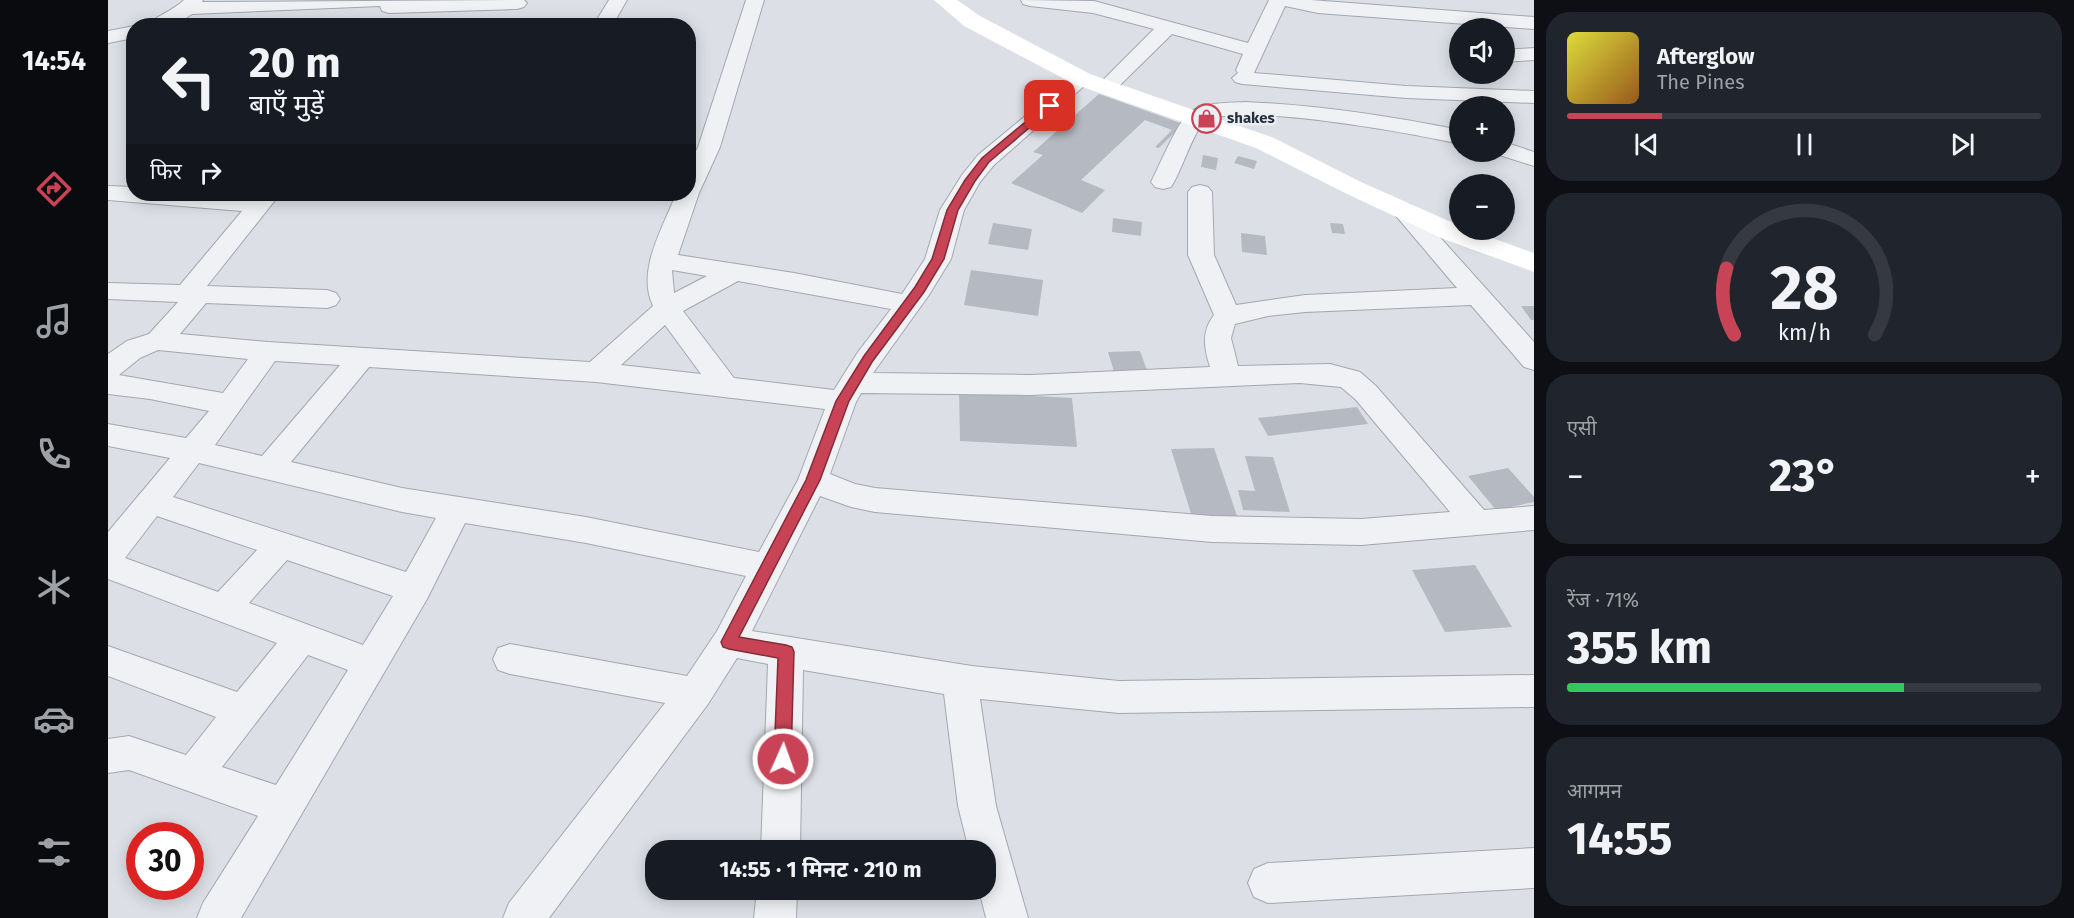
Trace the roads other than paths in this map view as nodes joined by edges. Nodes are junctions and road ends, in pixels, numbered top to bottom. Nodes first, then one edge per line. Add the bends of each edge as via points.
1 (618, 0) edge
2 (755, 0) edge
3 (944, 0) edge
4 (1030, 0) edge
5 (1280, 0) edge
6 (392, 2) edge
7 (520, 2) edge
8 (192, 4) edge
9 (1381, 5) edge
10 (1432, 14) junction
11 (173, 18) edge
12 (384, 18) edge
13 (505, 18) edge
14 (607, 18) edge
15 (1534, 23) edge
16 (1167, 28) junction
17 (1449, 28) edge
18 (126, 34) edge
19 (108, 37) edge
20 (1255, 51) junction
21 (1534, 54) edge
22 (1515, 55) edge
23 (1242, 78) junction
24 (1095, 83) junction
25 (1515, 83) edge
26 (1534, 98) edge
27 (1231, 109) junction
28 (1195, 118) junction
29 (1449, 135) edge
30 (1515, 153) edge
31 (1534, 159) edge
32 (696, 175) edge
33 (1164, 182) dead end
34 (1200, 192) dead end
35 (108, 193) edge
36 (126, 194) edge
37 (263, 201) edge
38 (685, 201) edge
39 (1402, 210) junction
40 (663, 261) junction
41 (1534, 263) edge
42 (734, 272) junction
43 (108, 291) edge
44 (193, 294) junction
45 (1478, 296) junction
46 (327, 299) dead end
47 (909, 304) junction
48 (667, 308) junction
49 (1228, 317) junction
50 (158, 341) junction
51 (268, 351) junction
52 (362, 357) junction
53 (1534, 360) edge
54 (108, 370) edge
55 (596, 372) junction
56 (1227, 375) junction
57 (108, 384) edge
58 (725, 387) junction
59 (849, 392) junction
60 (230, 405) junction
61 (108, 435) edge
62 (194, 451) junction
63 (269, 468) junction
64 (813, 480) junction
65 (151, 502) junction
66 (457, 509) junction
67 (1534, 518) edge
68 (1477, 523) junction
69 (281, 545) junction
70 (108, 555) edge
71 (108, 565) edge
72 (767, 567) junction
73 (415, 589) junction
74 (224, 608) junction
75 (302, 637) junction
76 (729, 642) junction
77 (786, 652) junction
78 (510, 659) dead end
79 (108, 661) edge
80 (371, 663) junction
81 (960, 681) junction
82 (1534, 691) edge
83 (694, 693) junction
84 (244, 711) junction
85 (108, 756) edge
86 (192, 776) junction
87 (285, 807) junction
88 (780, 840) edge
89 (1534, 868) edge
90 (1268, 883) dead end
91 (776, 900) edge
92 (219, 918) edge
93 (524, 918) edge
94 (775, 918) edge
95 (1007, 918) edge

1 - 14 street
2 - 32 street via 709,147
3 - 24 street via 972,21
4 - 16 street via 1094,7
5 - 9 street via 1318,7
5 - 20 street
6 - 7 street
6 - 8 street
6 - 12 street
7 - 13 street
8 - 11 street
9 - 10 street
10 - 15 street
10 - 17 street
16 - 20 street
16 - 24 street
18 - 19 street
20 - 23 street
21 - 22 street
23 - 26 street
23 - 27 street
24 - 28 street
24 - 47 street via 986,160 952,210 938,259
25 - 26 street
27 - 28 street via 1210,110
27 - 29 street via 1319,115
28 - 33 street
28 - 39 street via 1265,143
30 - 31 street
34 - 49 street via 1201,255
35 - 36 street
37 - 44 street
38 - 40 street
39 - 41 street
39 - 45 street
40 - 42 street
40 - 48 street via 659,271 661,296
42 - 47 street
42 - 48 street
43 - 44 street
44 - 46 street
44 - 50 street
45 - 49 street via 1323,303 1247,310
45 - 53 street
47 - 59 street
48 - 55 street
48 - 58 street
49 - 56 street via 1218,331 1218,348
50 - 51 street
50 - 54 street via 128,351
51 - 52 street
51 - 60 street
52 - 55 street
52 - 63 street
55 - 58 street
56 - 59 street
56 - 68 street via 1300,373 1350,379
57 - 60 street
58 - 59 street
59 - 64 street
60 - 62 street
61 - 62 street
62 - 63 street
62 - 65 street
63 - 66 street
64 - 68 street via 875,500 1212,530 1361,532
64 - 72 street
65 - 69 street
65 - 70 street
66 - 72 street via 586,530
66 - 73 street
67 - 68 street
69 - 73 street
69 - 74 street
71 - 74 street
72 - 76 street
73 - 80 street
74 - 75 street
75 - 80 street
75 - 84 street
76 - 77 street
76 - 83 street
77 - 81 street
77 - 88 street
78 - 83 street
79 - 84 street
80 - 87 street
81 - 82 street via 1119,697
81 - 95 street via 977,806
83 - 93 street
84 - 86 street
85 - 86 street via 129,753
86 - 87 street
87 - 92 street
89 - 90 street
91 - 94 street

